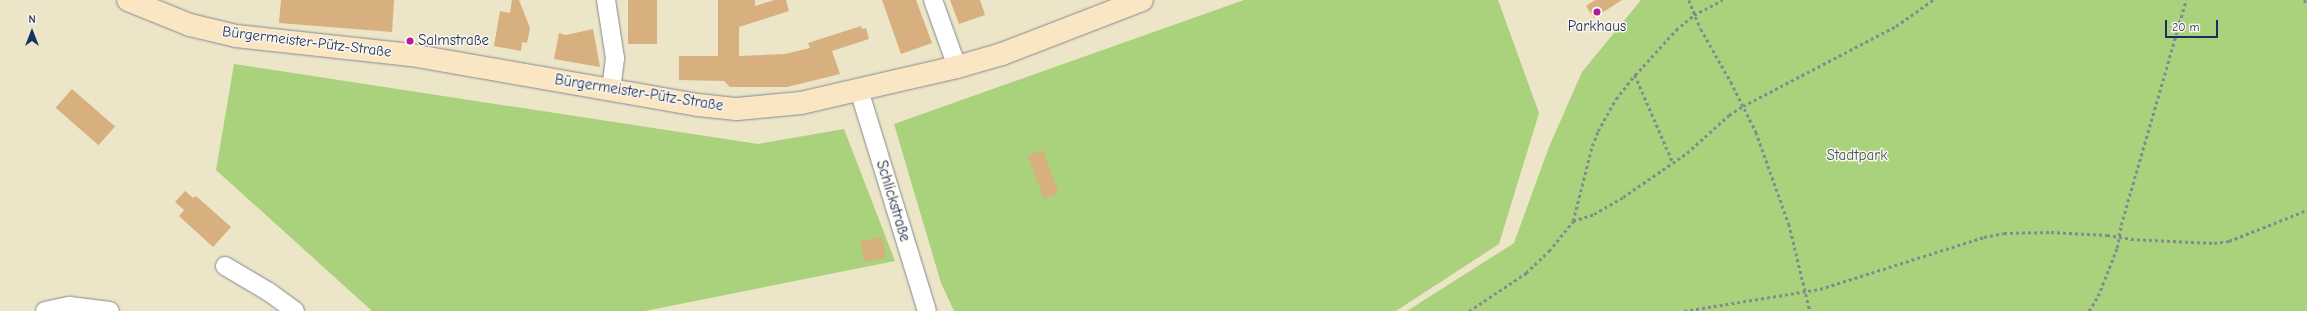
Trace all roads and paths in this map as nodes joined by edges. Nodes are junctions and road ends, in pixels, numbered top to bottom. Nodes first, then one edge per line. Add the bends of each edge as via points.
1 (128, 0) edge
2 (606, 0) edge
3 (933, 0) edge
4 (1142, 0) edge
5 (1689, 0) edge
6 (1722, 0) edge
7 (1933, 0) edge
8 (2186, 0) edge
9 (2304, 0) edge
10 (2307, 3) edge
11 (1694, 15) junction
12 (957, 67) junction
13 (1635, 74) junction
14 (611, 89) junction
15 (859, 90) junction
16 (1744, 106) junction
17 (1673, 163) junction
18 (2307, 210) edge
19 (1573, 221) junction
20 (2119, 237) junction
21 (225, 266) dead end
22 (1806, 292) junction
23 (45, 311) edge
24 (110, 311) edge
25 (295, 311) edge
26 (927, 311) edge
27 (1469, 311) edge
28 (1684, 311) edge
29 (1810, 311) edge
30 (2089, 311) edge

1 - 14 main road, Bürgermeister-Pütz-Straße via 190,25 236,36 411,55
2 - 14 street via 615,58
3 - 12 street
4 - 12 main road, Bürgermeister-Pütz-Straße via 1002,54
5 - 11 path
6 - 11 path
7 - 16 path via 1896,26
8 - 20 path
9 - 10 path
11 - 13 path via 1676,30
11 - 16 path
12 - 15 main road, Bürgermeister-Pütz-Straße
13 - 17 path
13 - 19 path via 1616,99 1598,131 1587,161
14 - 15 main road, Bürgermeister-Pütz-Straße via 698,105 737,109 789,104
15 - 26 street, Schlickstraße
16 - 17 path via 1729,115
16 - 22 path via 1789,224
17 - 19 path via 1605,209
18 - 20 path via 2230,241 2201,243
19 - 27 path via 1549,251 1526,273
20 - 22 path via 2051,232 2004,233
20 - 30 path via 2103,284
21 - 25 street
22 - 28 path
22 - 29 path
23 - 24 street via 69,306

